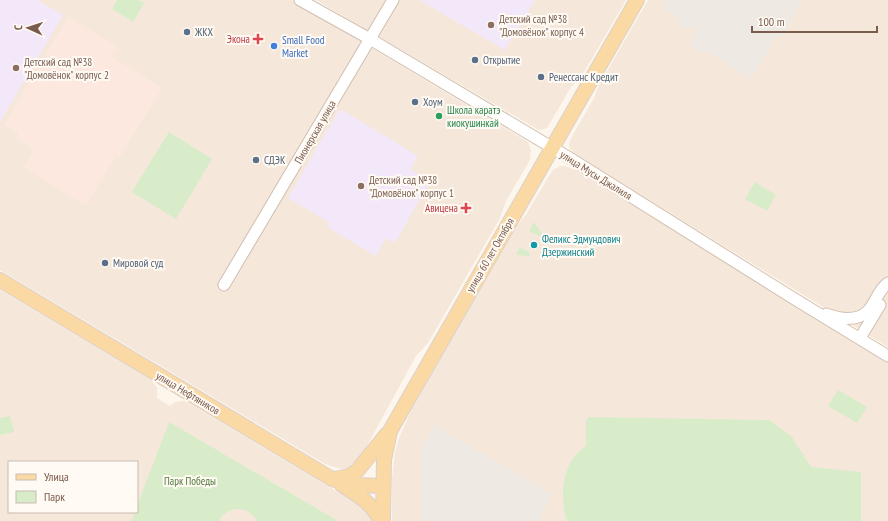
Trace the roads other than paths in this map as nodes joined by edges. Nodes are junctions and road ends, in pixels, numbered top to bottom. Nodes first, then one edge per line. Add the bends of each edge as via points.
1 (300, 0) edge
2 (393, 0) edge
3 (637, 0) edge
4 (370, 39) junction
5 (552, 148) junction
6 (0, 280) edge
7 (888, 283) edge
8 (224, 285) dead end
9 (888, 290) edge
10 (808, 308) junction
11 (860, 338) junction
12 (888, 356) edge
13 (390, 431) junction
14 (332, 479) junction
15 (383, 486) junction
16 (382, 521) edge

1 - 4 street, улица Мусы Джалиля
2 - 4 street, Пионерская улица
3 - 5 main road, улица 60 лет Октября
4 - 5 street, улица Мусы Джалиля
4 - 8 street, Пионерская улица
5 - 10 street, улица Мусы Джалиля
5 - 13 main road, улица 60 лет Октября
6 - 14 main road, улица Нефтяников
7 - 10 street via 883,286 868,311 858,317 847,319
9 - 11 street
10 - 11 street, улица Мусы Джалиля
11 - 12 street, улица Мусы Джалиля
13 - 14 main road via 357,471 350,476
13 - 15 main road, улица 60 лет Октября via 384,460
14 - 15 main road, улица Нефтяников via 354,485
14 - 16 main road via 367,502
15 - 16 main road, улица 60 лет Октября

